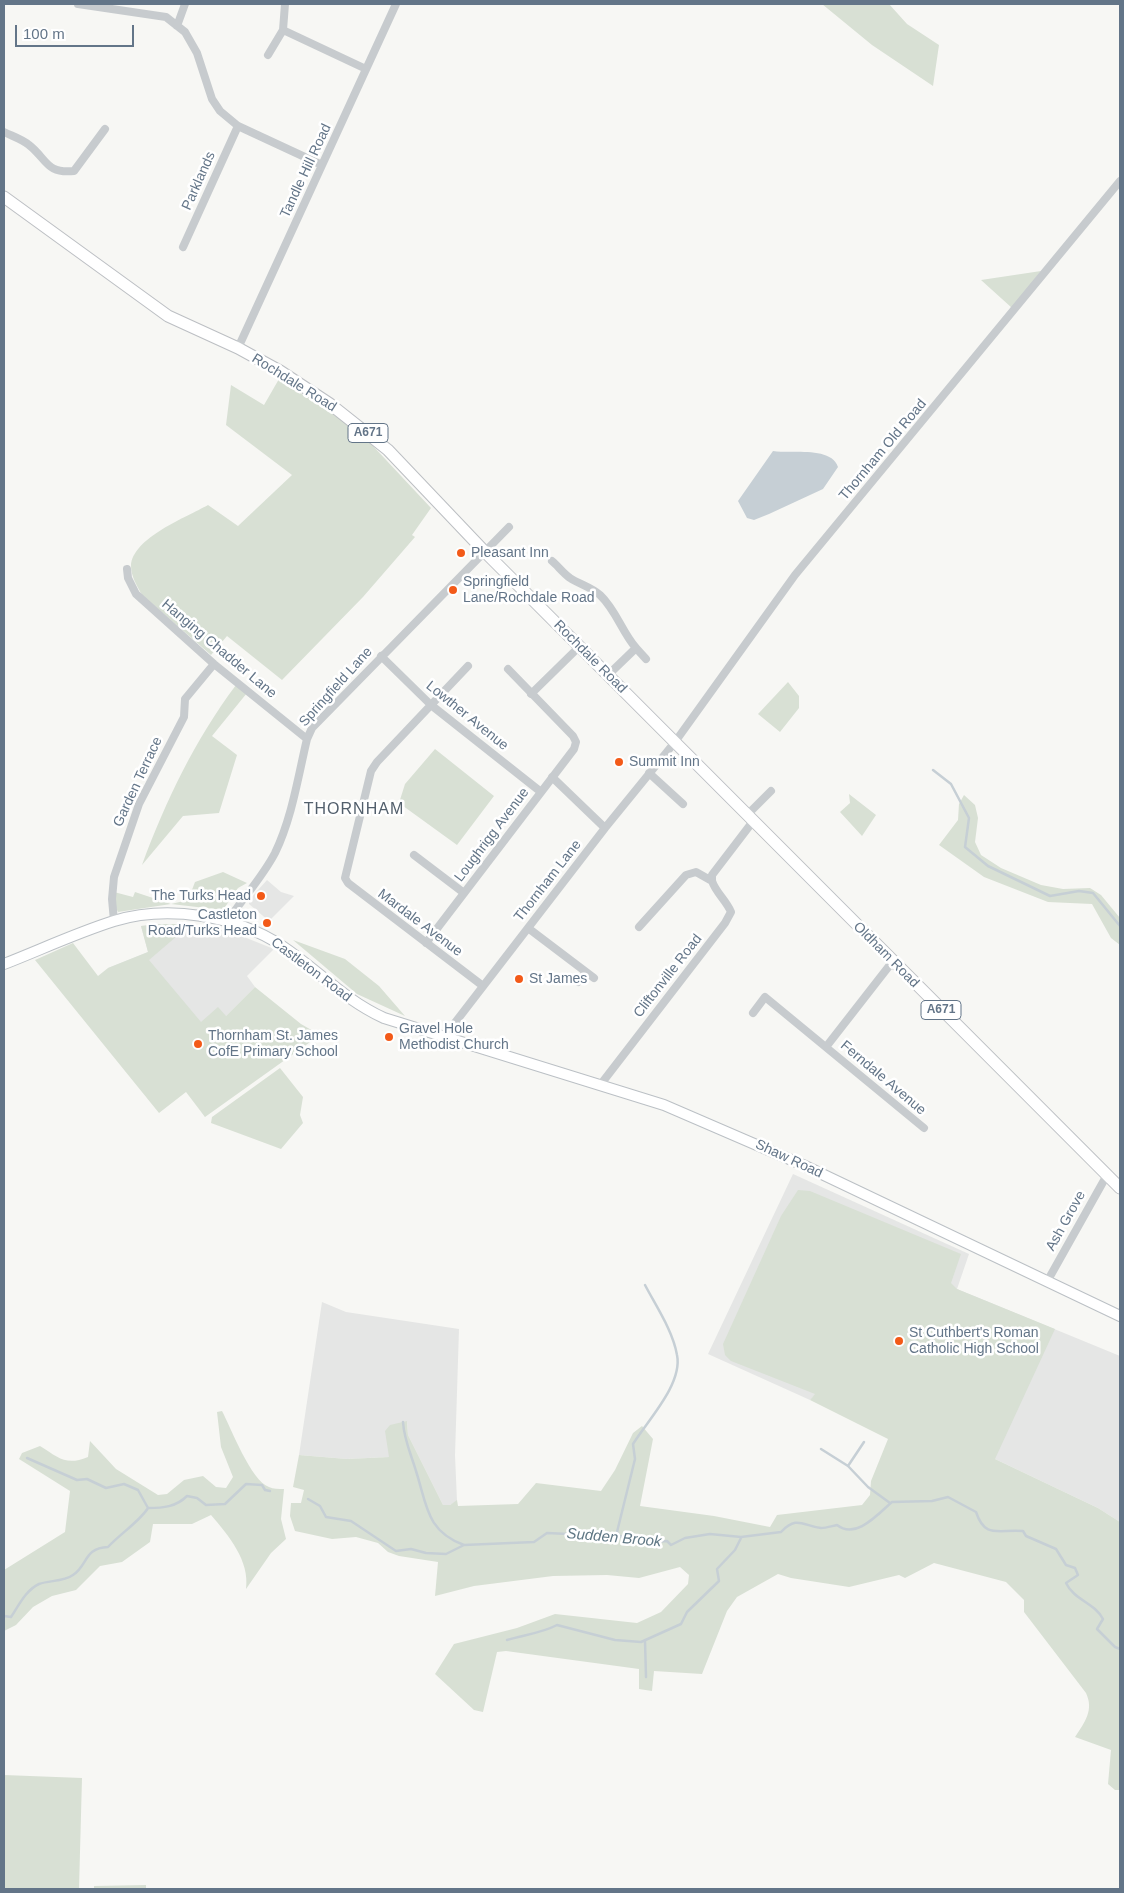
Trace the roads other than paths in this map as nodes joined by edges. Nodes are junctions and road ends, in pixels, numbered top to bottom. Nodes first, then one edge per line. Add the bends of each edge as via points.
1 (78, 4) edge
2 (185, 4) edge
3 (285, 4) edge
4 (396, 4) edge
5 (91, 5) edge
6 (176, 26) junction
7 (283, 30) junction
8 (268, 55) dead end
9 (366, 69) junction
10 (238, 126) junction
11 (105, 129) dead end
12 (4, 132) edge
13 (322, 165) junction
14 (1120, 181) edge
15 (4, 197) edge
16 (184, 247) dead end
17 (238, 348) junction
18 (509, 527) dead end
19 (484, 551) junction
20 (552, 561) dead end
21 (127, 570) dead end
22 (580, 646) junction
23 (636, 648) junction
24 (381, 656) junction
25 (646, 659) dead end
26 (214, 664) junction
27 (468, 666) dead end
28 (508, 669) dead end
29 (608, 674) junction
30 (531, 694) junction
31 (431, 705) junction
32 (307, 739) junction
33 (675, 742) junction
34 (649, 773) junction
35 (552, 777) junction
36 (771, 791) dead end
37 (541, 792) junction
38 (683, 804) dead end
39 (751, 817) junction
40 (605, 828) junction
41 (414, 855) dead end
42 (712, 882) junction
43 (464, 893) junction
44 (114, 921) junction
45 (227, 922) junction
46 (639, 927) dead end
47 (528, 928) junction
48 (426, 943) junction
49 (893, 961) junction
50 (4, 964) edge
51 (586, 972) junction
52 (594, 978) dead end
53 (578, 982) dead end
54 (483, 986) junction
55 (753, 1013) dead end
56 (444, 1037) junction
57 (826, 1047) junction
58 (601, 1084) junction
59 (924, 1128) dead end
60 (1107, 1174) junction
61 (1120, 1188) edge
62 (1048, 1280) junction
63 (1120, 1316) edge

1 - 5 street
2 - 6 street
3 - 7 street
4 - 9 street, Tandle Hill Road
5 - 6 street via 166,17
6 - 10 street via 184,32 197,54 212,99 220,111
7 - 8 street
7 - 9 street
9 - 13 street, Tandle Hill Road
10 - 13 street
10 - 16 street, Parklands
11 - 12 street via 74,171 60,173 48,166 28,144
13 - 17 street, Tandle Hill Road
14 - 33 street, Thornham Old Road via 795,575
15 - 17 main road, Rochdale Road / A671 via 168,316
17 - 19 main road, Rochdale Road / A671 via 280,372 362,428 388,450
18 - 19 street, Springfield Lane
19 - 22 main road, Rochdale Road / A671
19 - 24 street, Springfield Lane
20 - 23 street via 570,578 600,595
21 - 26 street, Hanging Chadder Lane via 136,594
22 - 29 main road, Rochdale Road / A671
22 - 30 street
23 - 25 street
23 - 29 street
24 - 31 street, Lowther Avenue
24 - 32 street, Springfield Lane via 312,728
26 - 32 street, Hanging Chadder Lane
26 - 44 street, Garden Terrace via 185,700 184,717 139,804 114,877
27 - 31 street
28 - 30 street
29 - 33 main road, Rochdale Road / A671
30 - 35 street, Loughrigg Avenue via 576,742
31 - 37 street, Lowther Avenue
31 - 48 street, Mardale Avenue via 376,762 371,772 345,878
32 - 45 street, Springfield Lane via 288,820 275,852 264,873
33 - 34 street, Thornham Lane
33 - 39 main road, Oldham Road / A671
34 - 38 street
34 - 40 street, Thornham Lane
35 - 37 street, Loughrigg Avenue
35 - 40 street
36 - 39 street
37 - 43 street, Loughrigg Avenue
39 - 42 street via 712,875
39 - 49 main road, Oldham Road / A671
40 - 47 street, Thornham Lane
41 - 43 street
42 - 46 street via 696,872 686,875
42 - 58 street, Cliftonville Road via 731,912 725,923
43 - 48 street, Loughrigg Avenue
44 - 45 street, Castleton Road via 186,915
44 - 50 street, Castleton Road
45 - 56 street, Castleton Road via 254,930 284,946 359,1006 384,1018
47 - 51 street
47 - 54 street, Thornham Lane
48 - 54 street, Mardale Avenue
49 - 57 street
49 - 60 main road, Oldham Road / A671
51 - 52 street
51 - 53 street
54 - 56 street, Thornham Lane
55 - 57 street, Ferndale Avenue via 765,997
56 - 58 street, Shaw Road
57 - 59 street, Ferndale Avenue
58 - 62 street, Shaw Road via 724,1129
60 - 61 main road, Oldham Road / A671
60 - 62 street, Ash Grove
62 - 63 street, Shaw Road

